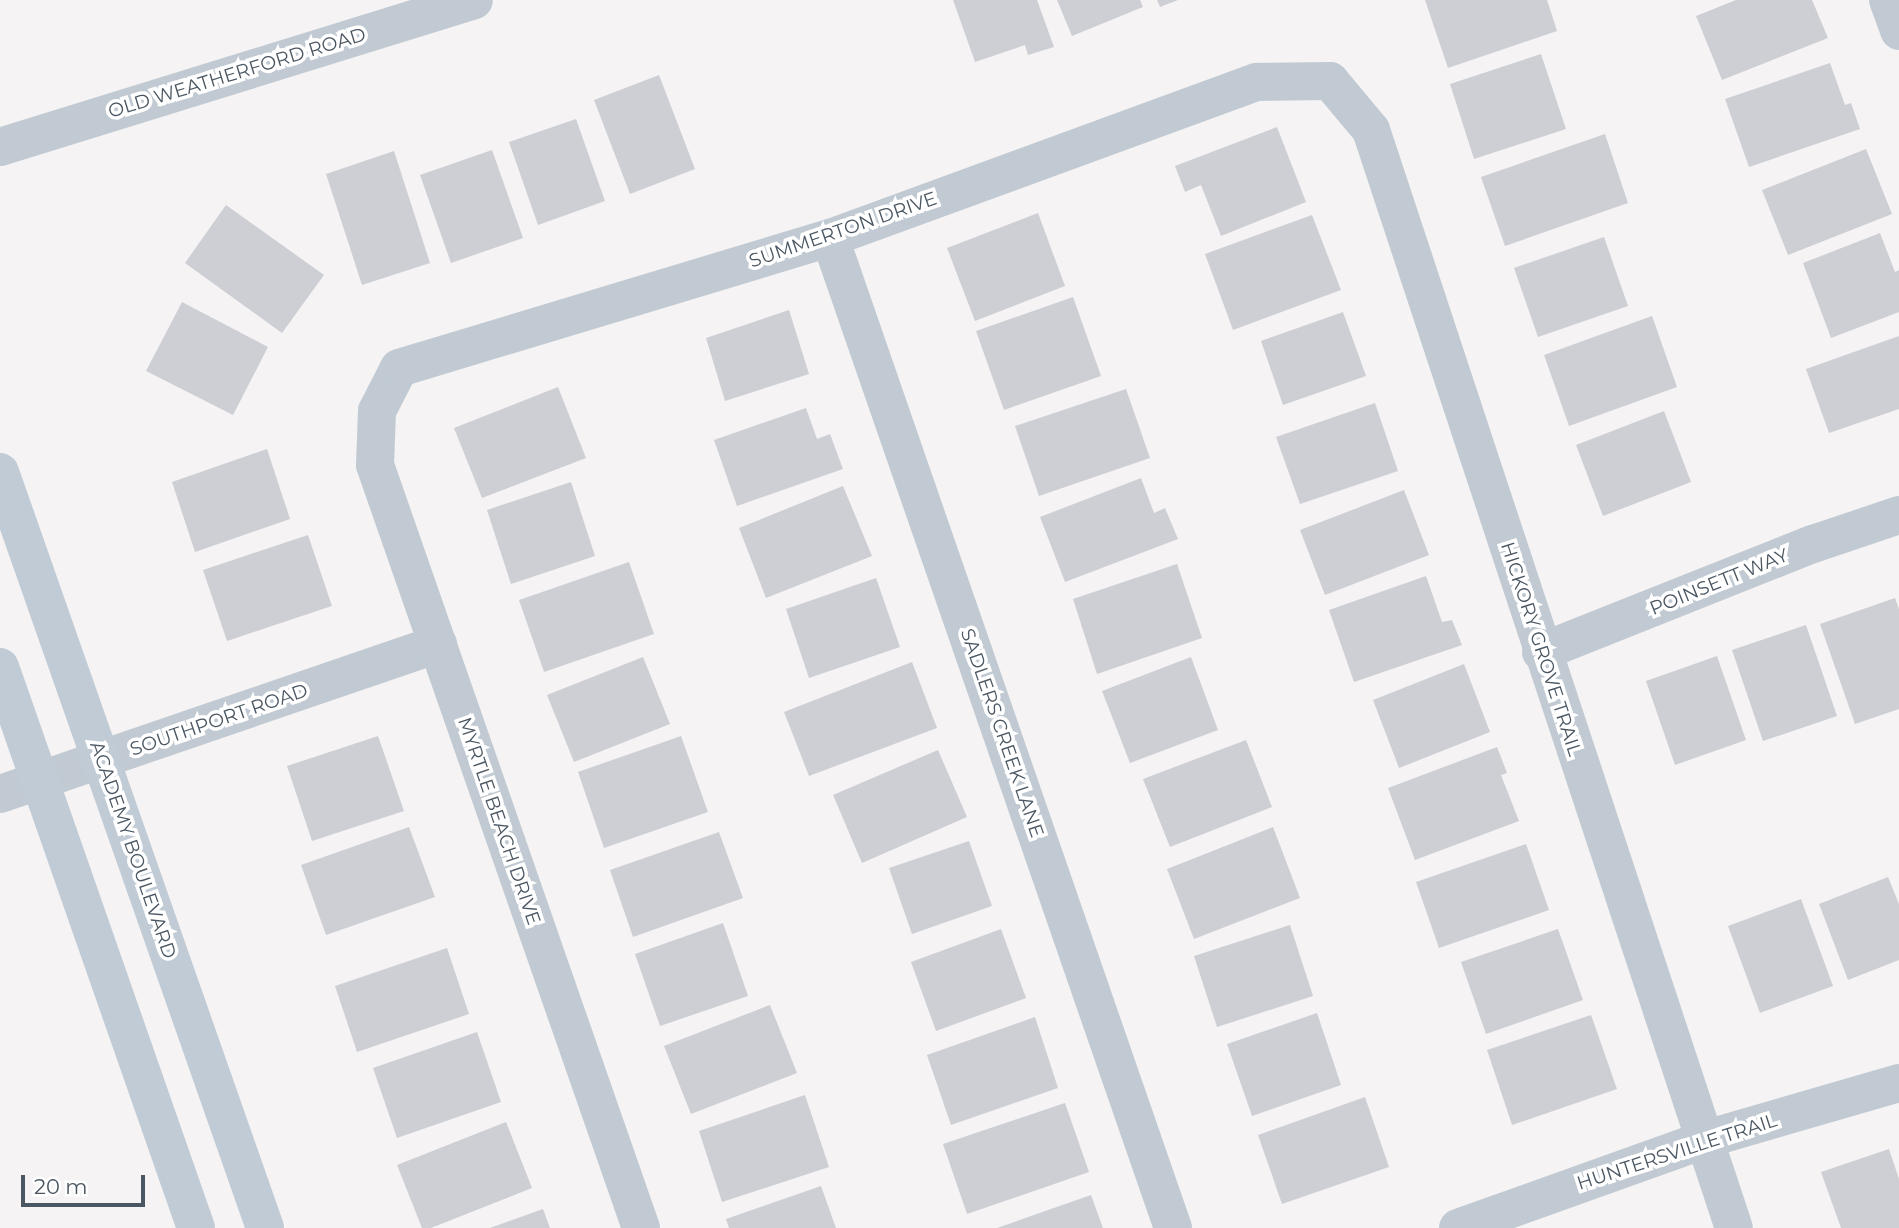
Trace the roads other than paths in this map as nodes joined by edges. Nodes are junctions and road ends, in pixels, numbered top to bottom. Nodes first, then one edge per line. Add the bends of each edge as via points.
1 (474, 0) edge
2 (1888, 0) edge
3 (1899, 31) edge
4 (1331, 81) joint
5 (0, 147) edge
6 (830, 238) junction
7 (377, 411) joint
8 (0, 472) edge
9 (1899, 515) edge
10 (438, 644) junction
11 (1541, 652) junction
12 (0, 667) edge
13 (101, 761) junction
14 (40, 781) junction
15 (0, 794) edge
16 (1899, 1083) edge
17 (1706, 1139) junction
18 (197, 1228) edge
19 (265, 1228) edge
20 (641, 1228) edge
21 (1173, 1228) edge
22 (1458, 1228) edge
23 (1734, 1228) edge

1 - 5 street, OLD WEATHERFORD ROAD
2 - 3 street
4 - 6 street, SUMMERTON DRIVE via 1257,82
4 - 11 street, HICKORY GROVE TRAIL via 1371,130
6 - 7 street, SUMMERTON DRIVE via 399,368
6 - 21 street, SADLERS CREEK LANE
7 - 10 street, MYRTLE BEACH DRIVE via 375,465
8 - 13 main road, ACADEMY BOULEVARD
9 - 11 street, POINSETT WAY via 1813,544
10 - 13 street, SOUTHPORT ROAD
10 - 20 street, MYRTLE BEACH DRIVE
11 - 17 street, HICKORY GROVE TRAIL
12 - 14 main road
13 - 14 street, SOUTHPORT ROAD
13 - 19 main road, ACADEMY BOULEVARD
14 - 15 street, SOUTHPORT ROAD
14 - 18 main road
16 - 17 street, HUNTERSVILLE TRAIL
17 - 22 street, HUNTERSVILLE TRAIL
17 - 23 street, HICKORY GROVE TRAIL

